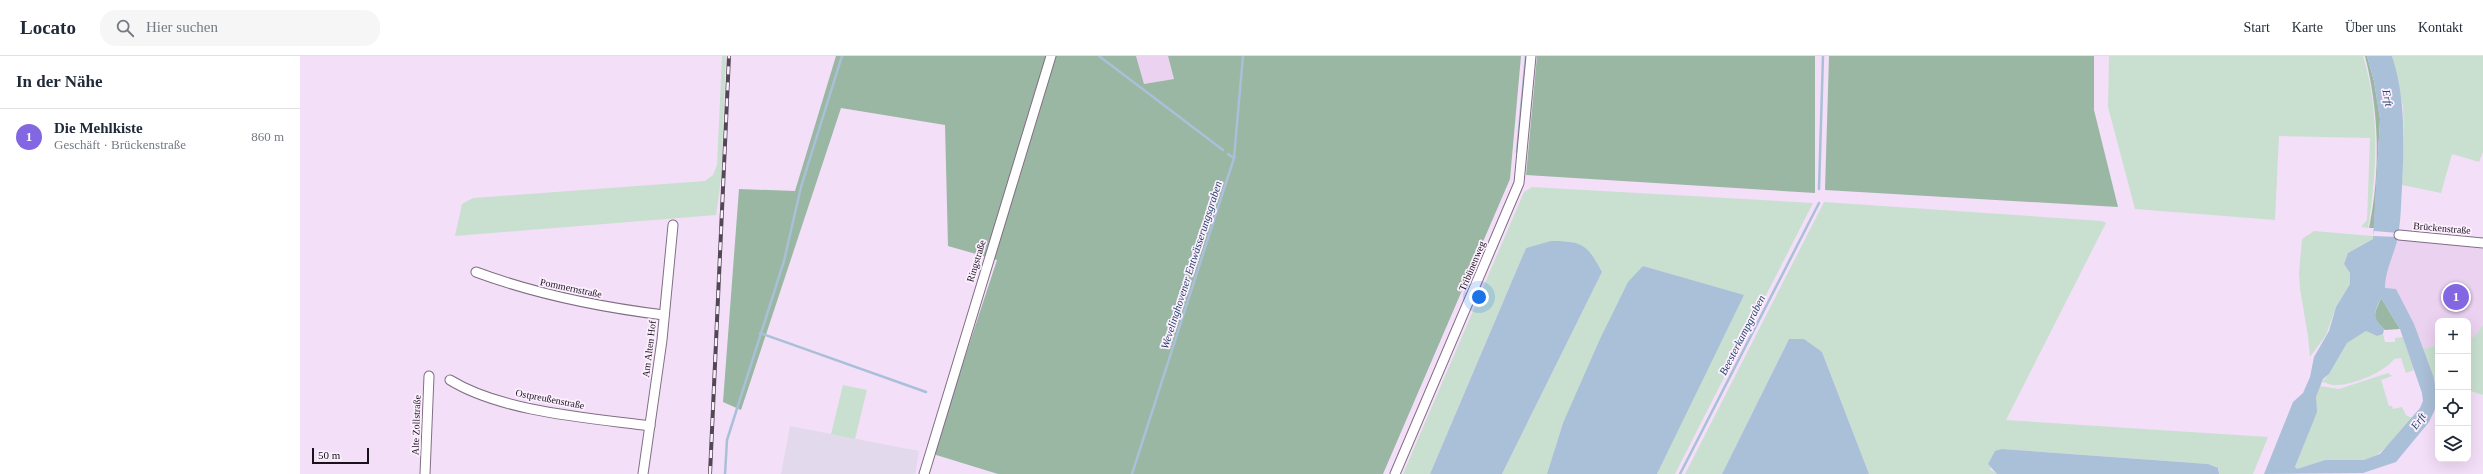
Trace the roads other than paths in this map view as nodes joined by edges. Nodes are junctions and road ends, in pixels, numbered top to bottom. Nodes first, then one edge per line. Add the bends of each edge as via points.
1 (1051, 56) edge
2 (1531, 56) edge
3 (673, 225) dead end
4 (2398, 235) dead end
5 (2483, 243) edge
6 (476, 272) dead end
7 (664, 315) junction
8 (429, 376) dead end
9 (450, 380) dead end
10 (650, 426) junction
11 (425, 474) edge
12 (643, 474) edge
13 (924, 474) edge
14 (1395, 474) edge

1 - 13 street, Ringstraße
2 - 14 street, Tribünenweg via 1519,183
3 - 7 street, Am Alten Hof
4 - 5 street, Brückenstraße
6 - 7 street, Pommernstraße via 564,299
7 - 10 street, Am Alten Hof
8 - 11 street, Alte Zollstraße
9 - 10 street, Ostpreußenstraße via 479,393 515,404 581,417
10 - 12 street, Am Alten Hof

